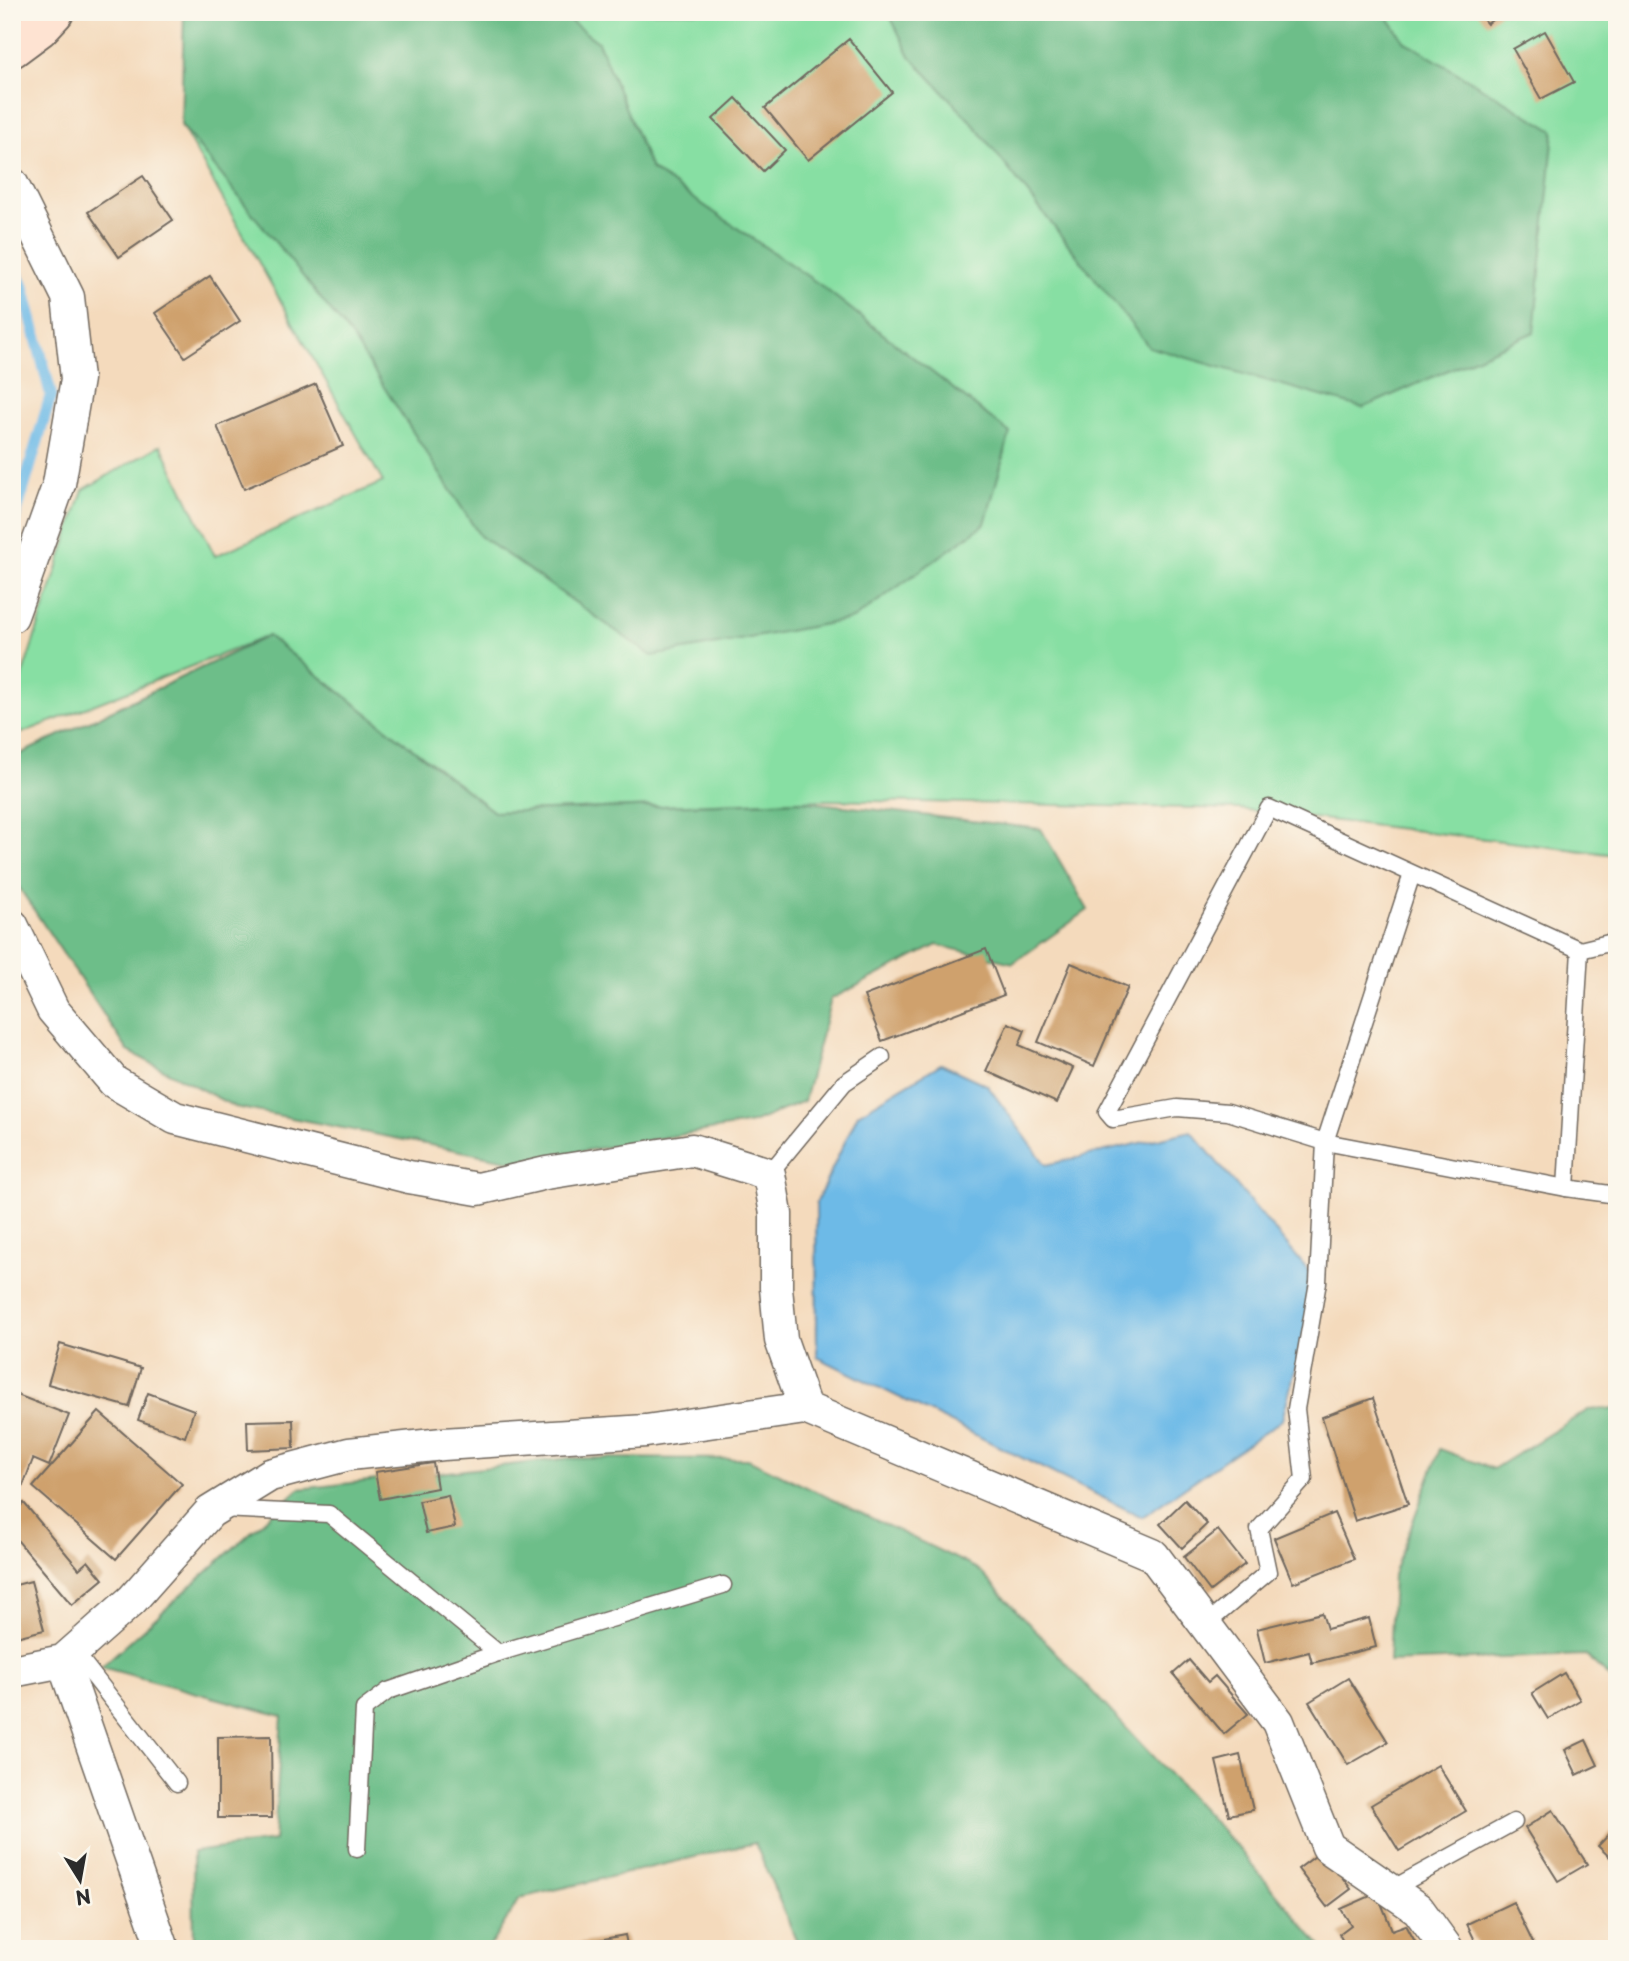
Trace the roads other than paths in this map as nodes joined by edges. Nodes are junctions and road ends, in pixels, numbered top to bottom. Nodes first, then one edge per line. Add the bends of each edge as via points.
1 (54, 12) edge
2 (12, 48) edge
3 (12, 184) edge
4 (12, 616) edge
5 (1412, 874) junction
6 (12, 925) edge
7 (1617, 941) edge
8 (1580, 950) junction
9 (882, 1057) dead end
10 (1325, 1142) junction
11 (769, 1174) junction
12 (1566, 1188) junction
13 (1617, 1195) edge
14 (805, 1408) junction
15 (215, 1509) junction
16 (723, 1586) dead end
17 (1205, 1625) junction
18 (498, 1653) junction
19 (68, 1656) junction
20 (12, 1671) edge
21 (177, 1783) dead end
22 (1514, 1822) dead end
23 (357, 1849) dead end
24 (1390, 1890) junction
25 (163, 1949) edge
26 (1447, 1949) edge

1 - 2 street
3 - 4 street via 68,297 77,379 60,484
5 - 8 lane
5 - 10 lane
5 - 10 lane via 1269,808 1107,1112 1113,1119 1177,1108 1228,1112
6 - 11 street via 53,1010 114,1082 175,1118 409,1177 478,1189 546,1173 692,1150
7 - 8 lane
8 - 12 lane
9 - 11 lane via 844,1083
10 - 12 lane
10 - 17 lane via 1318,1282 1296,1409 1304,1479 1259,1529 1268,1572
11 - 14 street via 776,1214 781,1340
12 - 13 lane
14 - 15 street via 646,1431 349,1454 270,1475
14 - 17 street via 1153,1555
15 - 18 lane via 329,1514
15 - 19 street via 132,1600
16 - 18 lane
17 - 24 street via 1279,1722 1328,1847
18 - 23 lane via 388,1691 365,1709
19 - 20 street
19 - 21 lane
19 - 25 street
22 - 24 lane
24 - 26 street via 1418,1909

